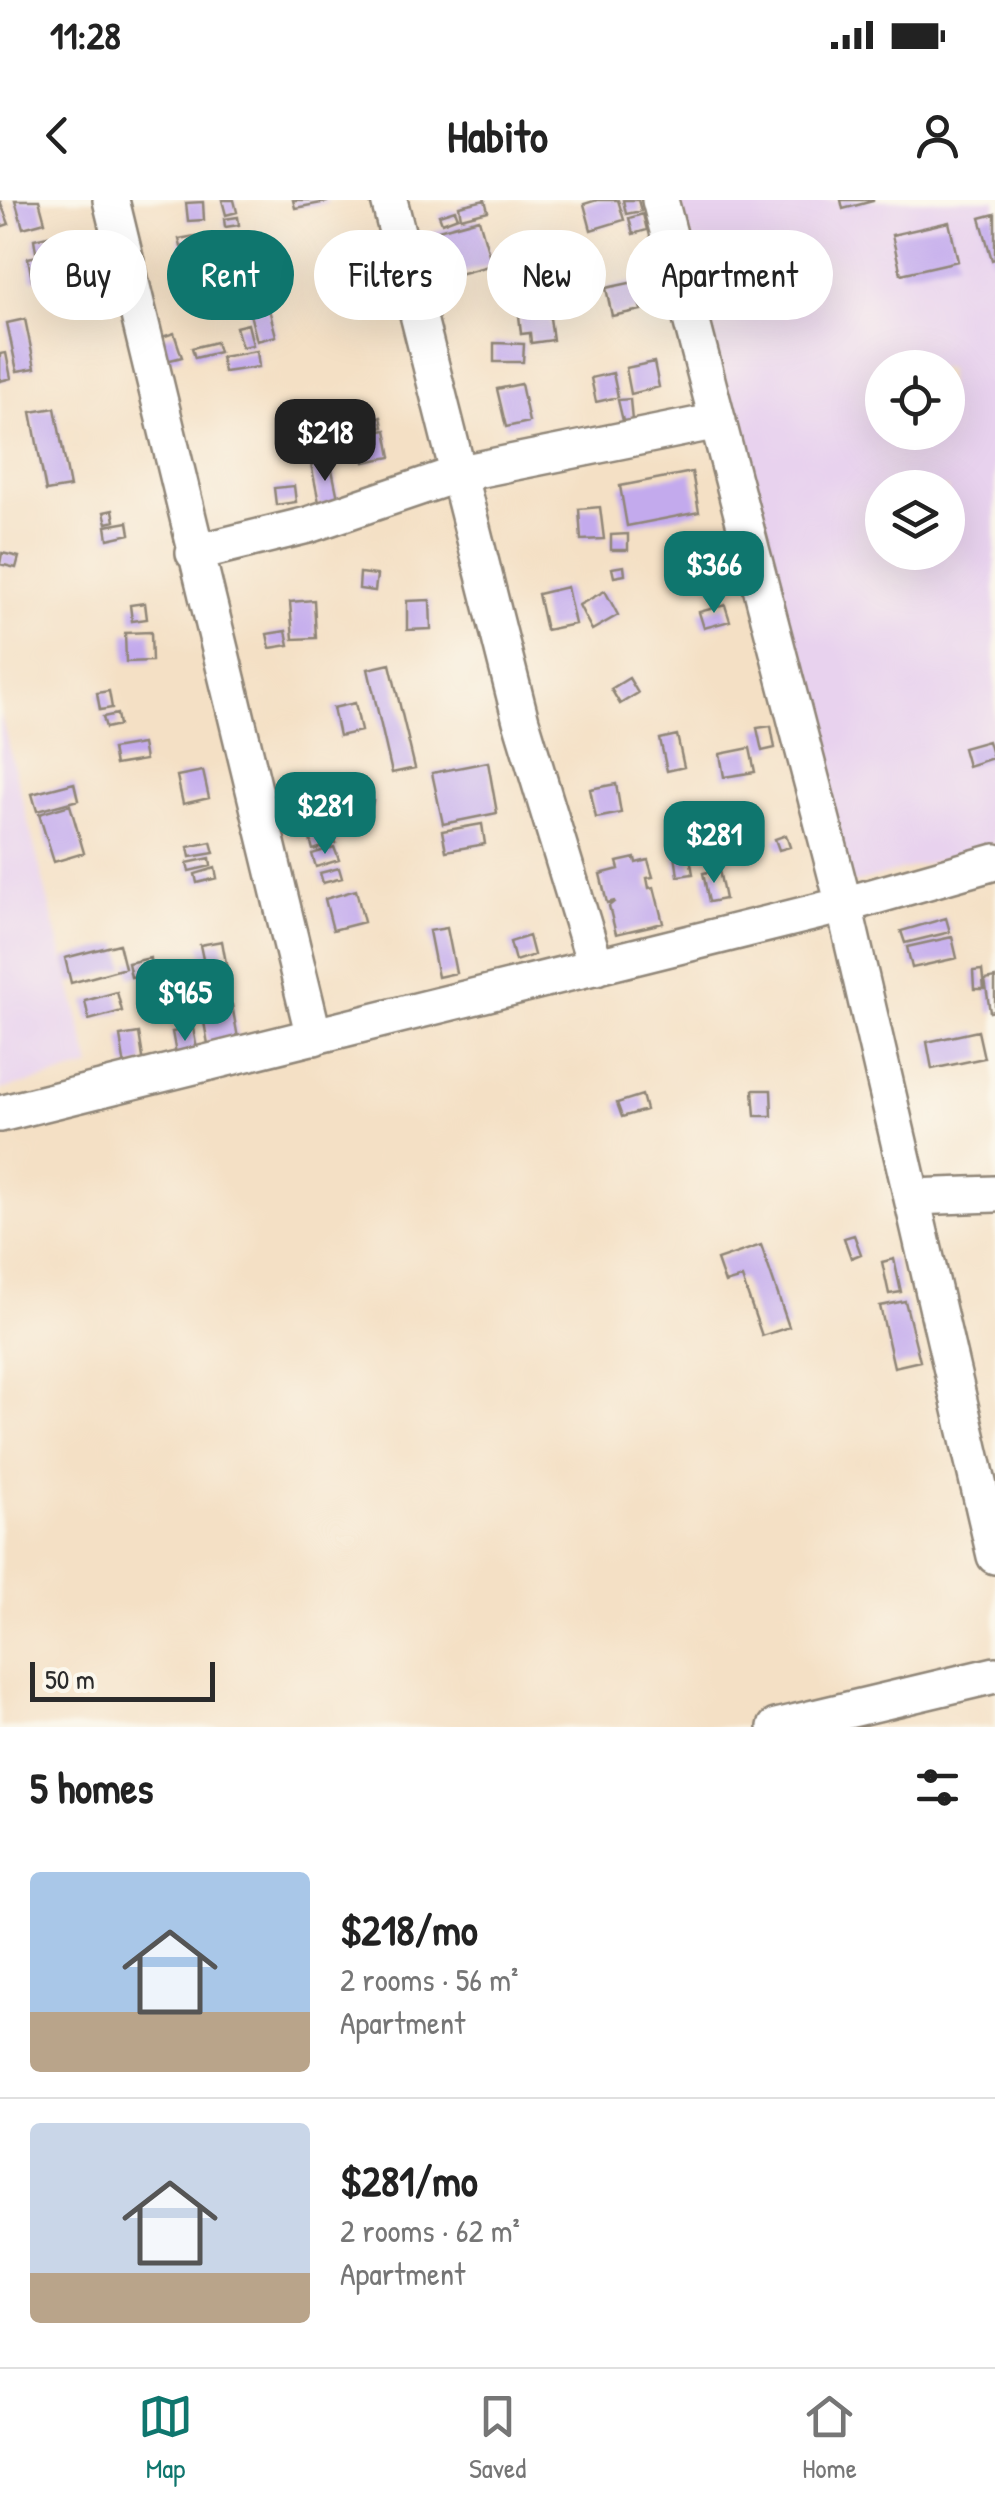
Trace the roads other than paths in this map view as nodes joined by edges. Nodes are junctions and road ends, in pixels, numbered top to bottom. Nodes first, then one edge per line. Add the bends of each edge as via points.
1 (111, 200) edge
2 (389, 200) edge
3 (660, 200) edge
4 (718, 422) junction
5 (460, 473) junction
6 (194, 553) junction
7 (995, 862) edge
8 (844, 905) junction
9 (596, 967) junction
10 (314, 1038) junction
11 (0, 1114) edge
12 (995, 1194) edge
13 (912, 1197) junction
14 (995, 1556) edge
15 (995, 1674) edge
16 (776, 1727) edge

1 - 6 street
2 - 5 street
3 - 4 street
4 - 5 street
4 - 8 street
5 - 6 street via 308,525
5 - 9 street via 520,722
6 - 10 street
7 - 8 street
8 - 9 street
8 - 13 street
9 - 10 street
10 - 11 street
12 - 13 street
13 - 14 street
15 - 16 street

